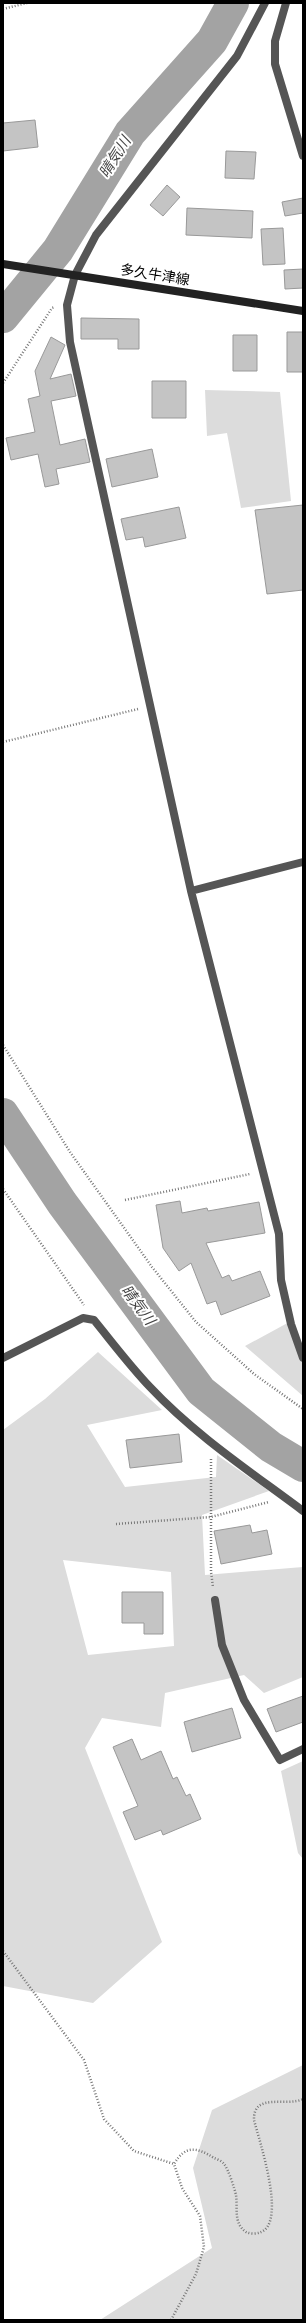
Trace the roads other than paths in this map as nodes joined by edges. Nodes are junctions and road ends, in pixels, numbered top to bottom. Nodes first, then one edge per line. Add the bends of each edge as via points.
1 (265, 3) edge
2 (286, 3) edge
3 (303, 156) edge
4 (3, 264) edge
5 (75, 275) junction
6 (303, 311) edge
7 (303, 862) edge
8 (191, 891) junction
9 (3, 1358) edge
10 (303, 1358) edge
11 (303, 1511) edge
12 (215, 1600) road end
13 (303, 1749) edge

1 - 5 street via 237,56 96,235
2 - 3 street via 275,41 275,64
4 - 5 main road, 多久牛津線
5 - 6 main road, 多久牛津線
5 - 8 street via 67,305 70,342
7 - 8 street
8 - 10 street via 279,1234 281,1280 289,1317
9 - 11 street via 83,1318 94,1320 150,1388 216,1446
12 - 13 street via 222,1645 244,1700 280,1760

